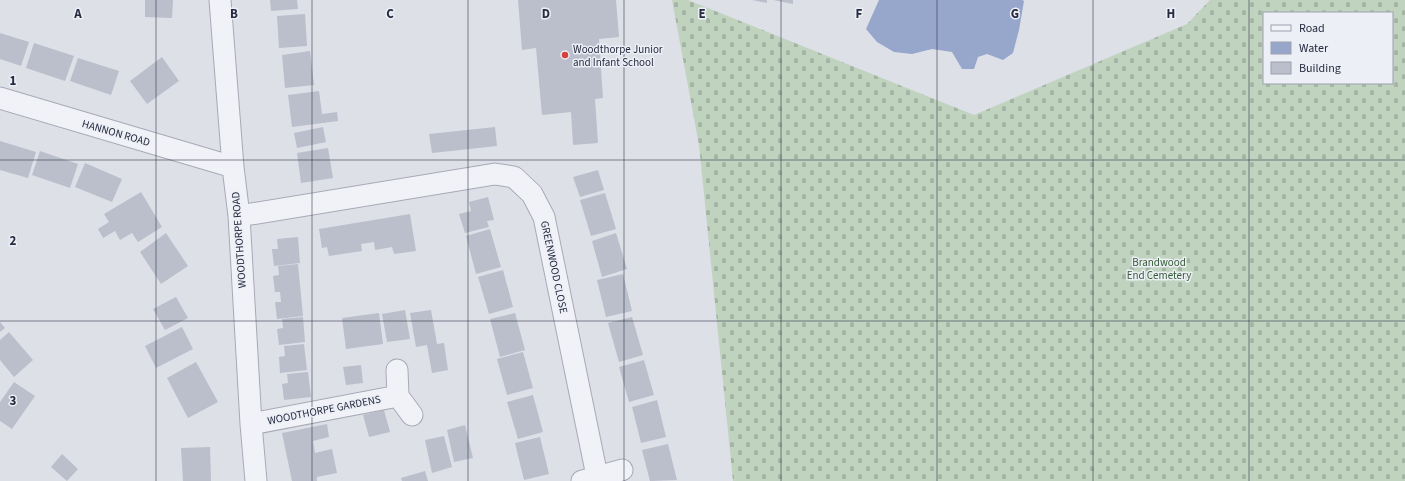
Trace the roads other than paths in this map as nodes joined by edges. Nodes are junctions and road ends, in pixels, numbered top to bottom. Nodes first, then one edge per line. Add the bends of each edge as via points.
1 (220, 0) edge
2 (0, 98) edge
3 (233, 167) junction
4 (239, 216) junction
5 (397, 370) dead end
6 (398, 396) junction
7 (412, 415) dead end
8 (250, 424) junction
9 (622, 470) dead end
10 (590, 478) edge
11 (256, 481) edge

1 - 3 street, WOODTHORPE ROAD
2 - 3 street, HANNON ROAD
3 - 4 street, WOODTHORPE ROAD
4 - 8 street, WOODTHORPE ROAD
4 - 10 street, GREENWOOD CLOSE via 495,174 514,177 532,194 544,217
5 - 6 street
6 - 7 street
6 - 8 street, WOODTHORPE GARDENS
8 - 11 street, WOODTHORPE ROAD
9 - 10 street, GREENWOOD CLOSE

